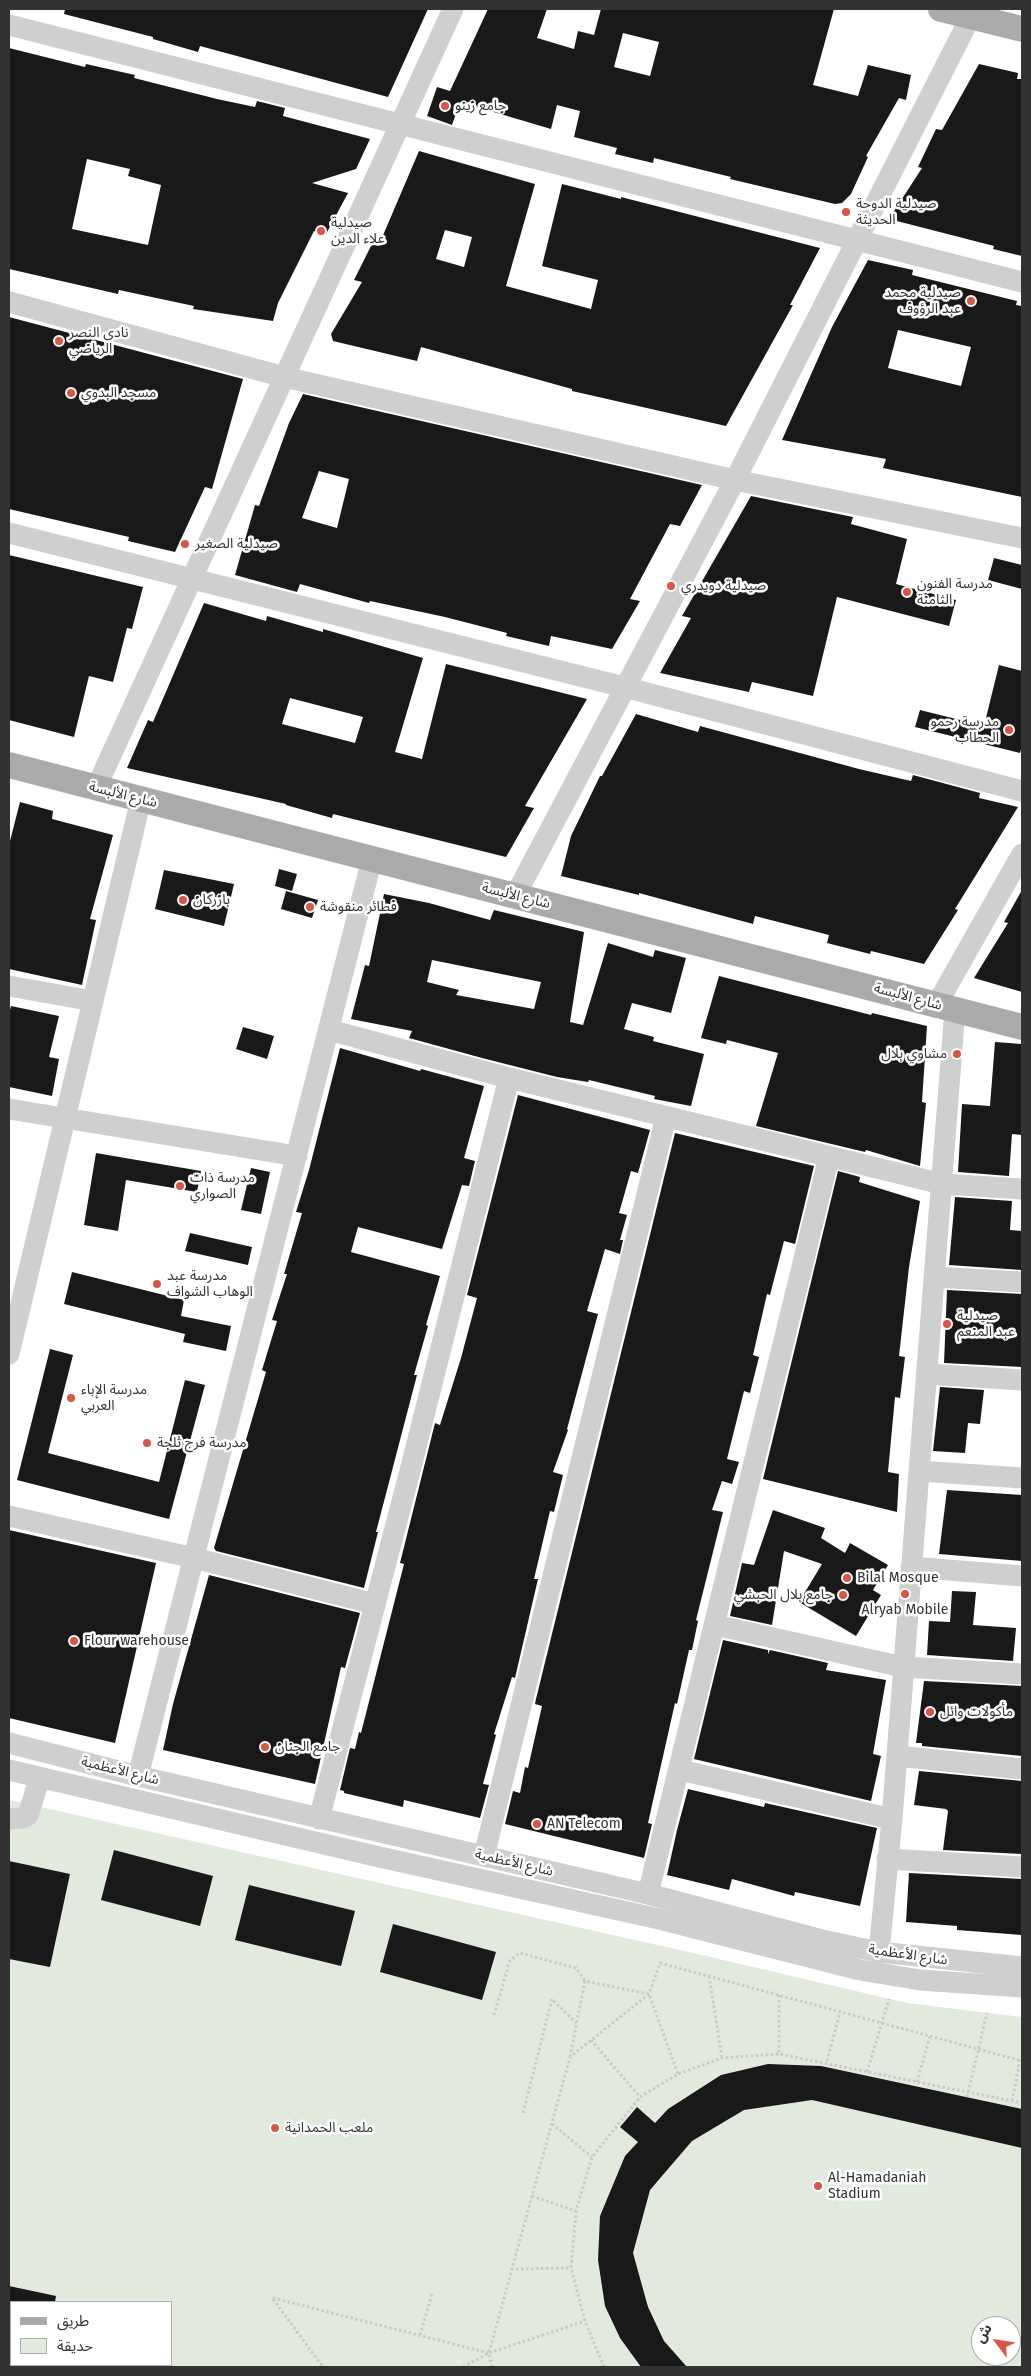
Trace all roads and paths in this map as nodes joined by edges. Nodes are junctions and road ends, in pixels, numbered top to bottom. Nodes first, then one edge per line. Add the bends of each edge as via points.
1 (453, 9) edge
2 (941, 9) edge
3 (971, 16) junction
4 (9, 25) edge
5 (1022, 29) edge
6 (400, 125) junction
7 (857, 240) junction
8 (1022, 282) edge
9 (9, 302) edge
10 (284, 377) junction
11 (735, 480) junction
12 (9, 533) edge
13 (1022, 538) edge
14 (191, 580) junction
15 (624, 688) junction
16 (9, 765) edge
17 (96, 788) junction
18 (1022, 791) edge
19 (140, 799) junction
20 (1022, 854) edge
21 (372, 859) junction
22 (515, 896) junction
23 (9, 986) edge
24 (93, 1001) junction
25 (946, 1007) junction
26 (1022, 1027) edge
27 (329, 1030) junction
28 (508, 1078) junction
29 (9, 1109) edge
30 (666, 1117) junction
31 (64, 1118) junction
32 (297, 1156) junction
33 (829, 1156) junction
34 (942, 1184) junction
35 (1022, 1189) edge
36 (934, 1277) junction
37 (1022, 1282) edge
38 (15, 1301) edge
39 (9, 1354) edge
40 (927, 1374) junction
41 (1022, 1380) edge
42 (919, 1471) junction
43 (1022, 1478) edge
44 (9, 1516) edge
45 (194, 1558) junction
46 (912, 1567) junction
47 (1022, 1576) edge
48 (376, 1604) junction
49 (715, 1625) junction
50 (903, 1666) junction
51 (1022, 1674) edge
52 (9, 1743) edge
53 (896, 1756) junction
54 (1022, 1769) edge
55 (9, 1770) edge
56 (680, 1770) junction
57 (138, 1776) junction
58 (40, 1777) junction
59 (9, 1819) edge
60 (319, 1819) junction
61 (892, 1819) junction
62 (484, 1856) junction
63 (887, 1859) junction
64 (1022, 1867) edge
65 (648, 1894) junction
66 (879, 1952) junction
67 (1022, 1966) edge
68 (709, 1976) junction
69 (585, 1981) junction
70 (1022, 1987) edge
71 (649, 1994) junction
72 (779, 1995) junction
73 (889, 1999) dead end
74 (840, 2012) junction
75 (987, 2013) dead end
76 (494, 2015) dead end
77 (577, 2023) junction
78 (881, 2023) junction
79 (930, 2036) junction
80 (591, 2040) junction
81 (978, 2049) junction
82 (779, 2054) junction
83 (570, 2057) junction
84 (722, 2058) junction
85 (1021, 2060) edge
86 (827, 2061) dead end
87 (867, 2072) junction
88 (678, 2074) junction
89 (917, 2082) junction
90 (968, 2092) junction
91 (967, 2097) dead end
92 (640, 2098) junction
93 (1012, 2101) junction
94 (1022, 2103) edge
95 (523, 2113) dead end
96 (552, 2124) junction
97 (592, 2157) junction
98 (532, 2196) junction
99 (576, 2211) junction
100 (571, 2268) junction
101 (512, 2269) junction
102 (432, 2294) dead end
103 (585, 2321) junction
104 (420, 2335) junction
105 (489, 2352) junction
106 (323, 2367) edge
107 (463, 2367) edge
108 (492, 2367) edge
109 (604, 2367) edge

1 - 6 street
2 - 3 main road
3 - 5 main road
3 - 7 street
4 - 6 street
6 - 7 street
6 - 10 street
7 - 8 street
7 - 11 street
9 - 10 street
10 - 11 street
10 - 14 street
11 - 13 street
11 - 15 street
12 - 14 street
14 - 15 street
14 - 17 street
15 - 18 street
15 - 22 street
16 - 17 main road, شارع الألبسة
17 - 19 main road, شارع الألبسة
19 - 21 main road, شارع الألبسة
19 - 24 street
20 - 25 street
21 - 22 main road, شارع الألبسة
21 - 27 street
22 - 25 main road, شارع الألبسة
23 - 24 street
24 - 31 street
25 - 26 main road, شارع الألبسة
25 - 34 street
27 - 28 street
27 - 32 street
28 - 30 street
28 - 48 street
29 - 31 street
30 - 33 street
30 - 62 street
31 - 32 street
31 - 38 street
32 - 45 street
33 - 34 street
33 - 49 street
34 - 35 street
34 - 36 street
36 - 37 street
36 - 40 street
38 - 39 street
40 - 41 street
40 - 42 street
42 - 43 street
42 - 46 street
44 - 45 street
45 - 48 street
45 - 57 street
46 - 47 street
46 - 50 street
48 - 60 street
49 - 50 street
49 - 56 street
50 - 51 street
50 - 53 street
52 - 57 street, شارع الأعظمية
53 - 54 street
53 - 61 street
55 - 58 street
56 - 61 street
56 - 65 street
57 - 60 street, شارع الأعظمية
58 - 59 street via 28,1816
58 - 70 street via 659,1919 860,1970 920,1980
60 - 62 street, شارع الأعظمية
61 - 63 street
62 - 65 street, شارع الأعظمية
63 - 64 street
63 - 66 street
65 - 66 street, شارع الأعظمية
66 - 67 street, شارع الأعظمية
68 - 71 path via 660,1963
68 - 72 path
68 - 84 path
69 - 71 path
69 - 76 path via 576,1968 520,1953 510,1960
69 - 77 path
71 - 80 path
71 - 88 path
72 - 74 path
72 - 82 path
73 - 78 path
74 - 78 path
74 - 86 path
75 - 81 path
77 - 83 path
77 - 95 path via 552,1999
78 - 79 path
78 - 87 path
79 - 81 path
79 - 89 path
80 - 83 path
80 - 92 path
81 - 85 path
81 - 90 path
82 - 84 path
82 - 87 path
83 - 96 path
84 - 88 path
85 - 93 path
87 - 89 path
88 - 92 path
89 - 90 path
90 - 91 path
90 - 93 path
92 - 97 path
93 - 94 path
96 - 97 path
96 - 98 path
97 - 99 path
98 - 99 path
98 - 101 path
99 - 100 path
100 - 101 path
100 - 103 path
101 - 105 path
102 - 104 path
103 - 105 path
103 - 109 path
104 - 105 path
104 - 106 path via 273,2298
105 - 107 path
105 - 108 path

